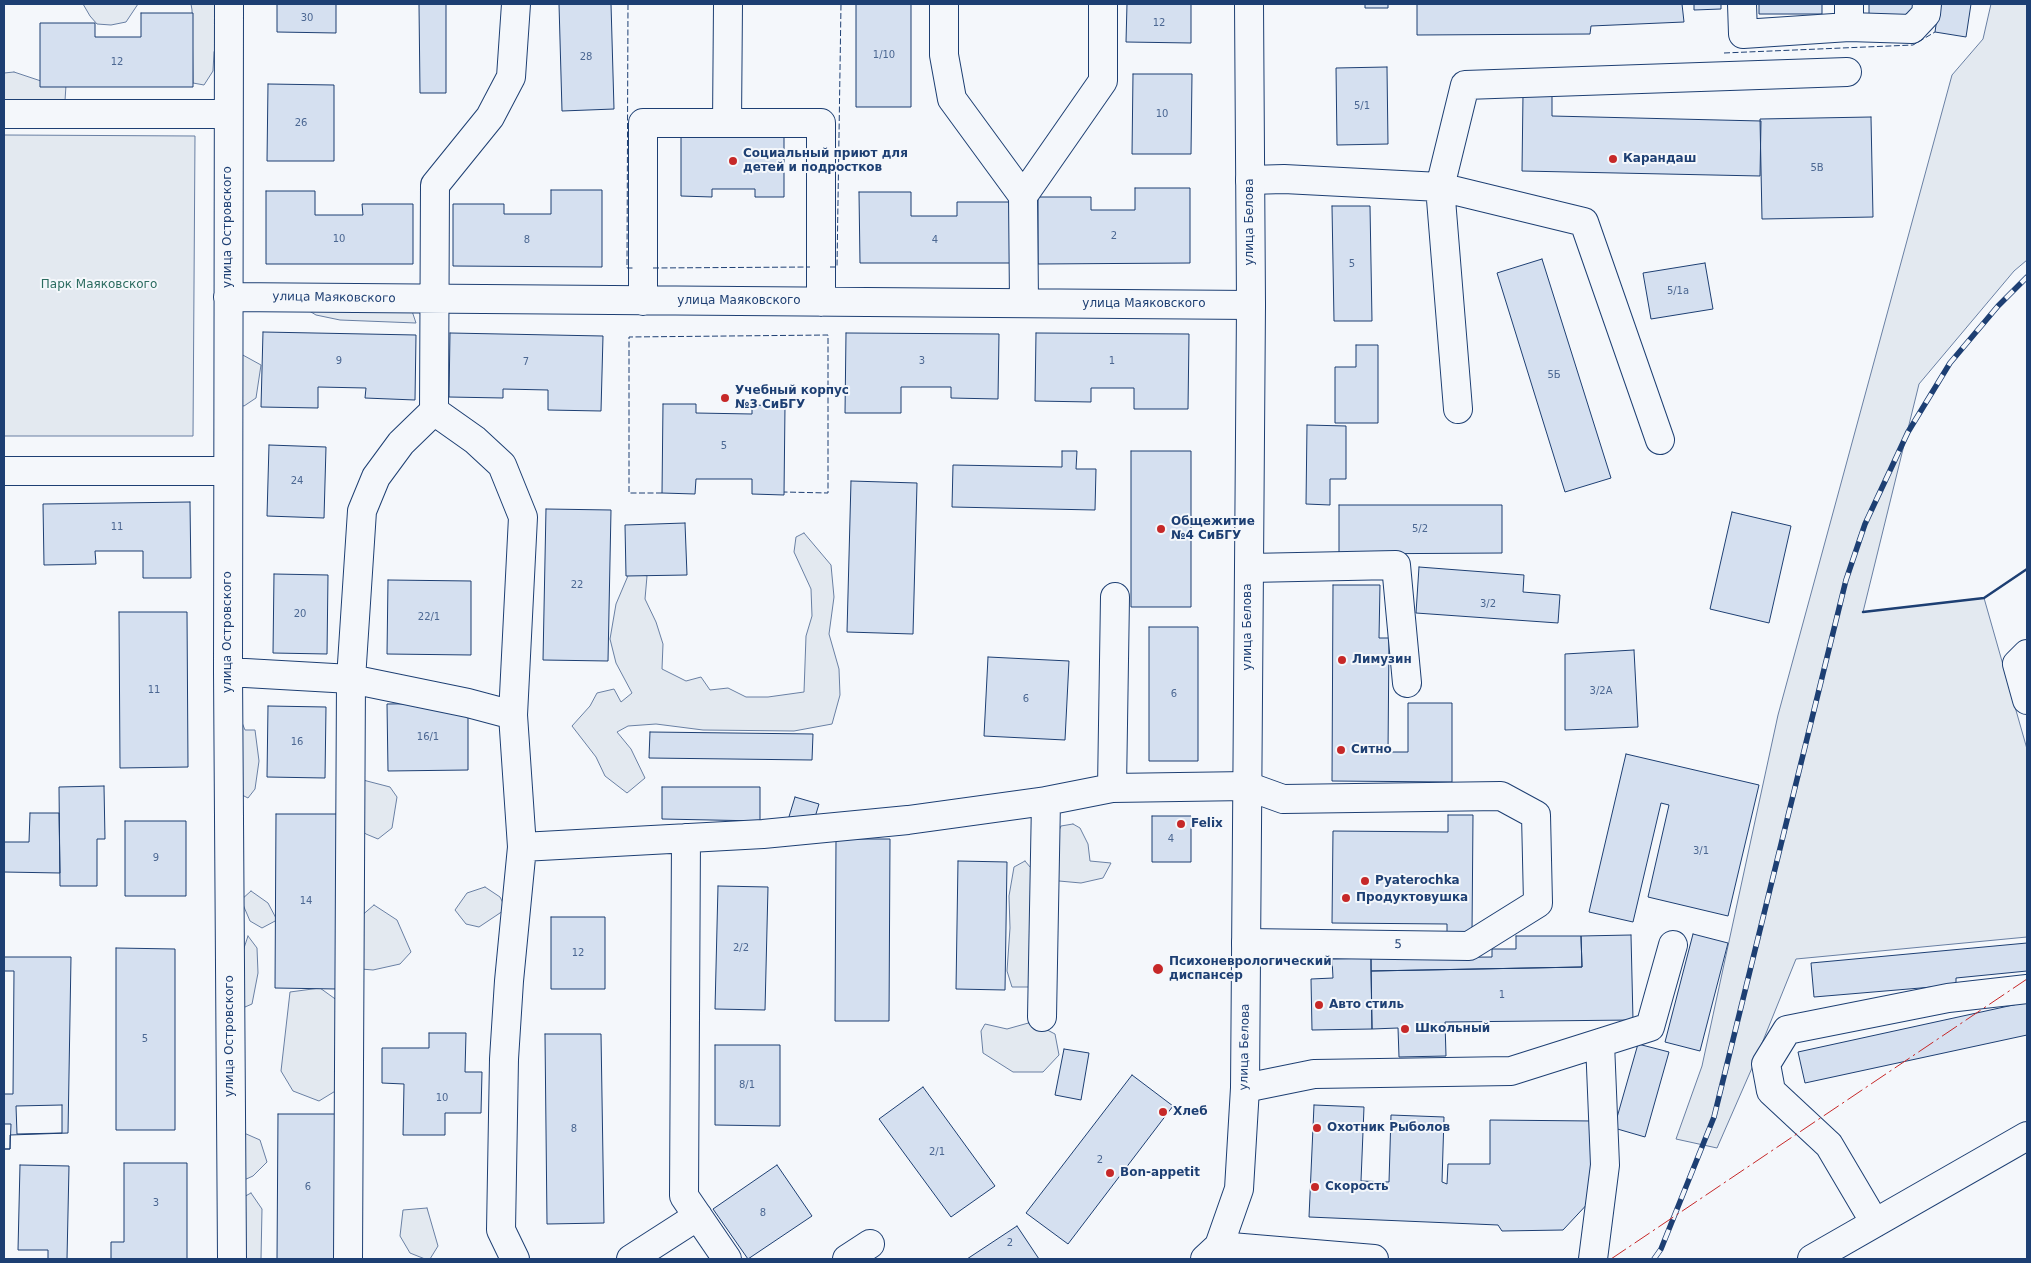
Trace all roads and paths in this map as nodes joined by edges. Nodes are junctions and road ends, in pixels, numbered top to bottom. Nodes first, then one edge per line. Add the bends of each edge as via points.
1 (229, 4) edge
2 (516, 4) edge
3 (728, 4) edge
4 (944, 4) edge
5 (1103, 4) edge
6 (1249, 4) edge
7 (1742, 4) edge
8 (1927, 4) edge
9 (1849, 15) edge
10 (1847, 72) dead end
11 (4, 114) edge
12 (228, 114) junction
13 (727, 123) junction
14 (1250, 180) junction
15 (1440, 187) junction
16 (1023, 196) junction
17 (228, 297) junction
18 (434, 299) junction
19 (643, 300) junction
20 (821, 302) junction
21 (1024, 303) junction
22 (1251, 305) junction
23 (1458, 409) dead end
24 (434, 412) junction
25 (1660, 440) dead end
26 (4, 471) edge
27 (228, 471) junction
28 (1249, 568) junction
29 (1115, 597) dead end
30 (2027, 654) edge
31 (228, 672) junction
32 (351, 679) junction
33 (1408, 683) dead end
34 (2027, 700) edge
35 (513, 715) junction
36 (1247, 786) junction
37 (1112, 788) junction
38 (1046, 801) junction
39 (686, 838) junction
40 (522, 847) junction
41 (1246, 943) junction
42 (1673, 945) dead end
43 (2027, 989) edge
44 (1042, 1017) dead end
45 (1600, 1043) junction
46 (1244, 1088) junction
47 (2027, 1136) edge
48 (698, 1216) junction
49 (1875, 1223) junction
50 (870, 1244) dead end
51 (1215, 1255) edge
52 (232, 1259) edge
53 (348, 1259) edge
54 (515, 1259) edge
55 (631, 1259) edge
56 (727, 1259) edge
57 (848, 1259) edge
58 (1374, 1259) edge
59 (1593, 1259) edge
60 (1812, 1259) edge

1 - 12 street, улица Островского
2 - 18 street via 511,77 490,117 435,185
3 - 13 street
4 - 16 street via 944,54 952,99
5 - 16 street via 1103,81
6 - 14 street, улица Белова
7 - 9 street via 1743,34
8 - 9 street via 1926,14 1912,29
10 - 15 street via 1464,85
11 - 12 street
12 - 17 street, улица Островского
13 - 19 street via 643,123
13 - 20 street via 821,123
14 - 15 street
14 - 22 street, улица Белова
15 - 23 street
15 - 25 street via 1584,222
16 - 21 street
17 - 18 street, улица Маяковского
17 - 27 street, улица Островского
18 - 19 street, улица Маяковского
18 - 24 street
19 - 20 street, улица Маяковского
20 - 21 street, улица Маяковского
21 - 22 street, улица Маяковского
22 - 28 street, улица Белова
24 - 32 street via 401,444 376,477 362,511
24 - 35 street via 502,464 523,518
26 - 27 street
27 - 31 street, улица Островского
28 - 33 street via 1396,565
28 - 36 street, улица Белова
29 - 37 street
30 - 34 street via 2017,664
31 - 32 street
31 - 52 street, улица Островского
32 - 35 street
32 - 53 street
35 - 40 street
36 - 37 street
36 - 41 street, улица Белова
36 - 41 street, 5 via 1283,799 1501,796 1536,815 1538,903 1469,946
37 - 38 street
38 - 39 street via 908,820
38 - 44 street
39 - 40 street
39 - 48 street via 684,1196
40 - 54 street via 504,1059 501,1221 501,1230
41 - 46 street, улица Белова
42 - 45 street via 1650,1027
43 - 49 street via 1948,998 1787,1030 1766,1064 1771,1091 1829,1144
45 - 46 street via 1510,1071 1314,1074
45 - 59 street via 1605,1165
46 - 51 street, улица Белова via 1239,1189
47 - 49 street
48 - 55 street
48 - 56 street
49 - 60 street
50 - 57 street
51 - 58 street

